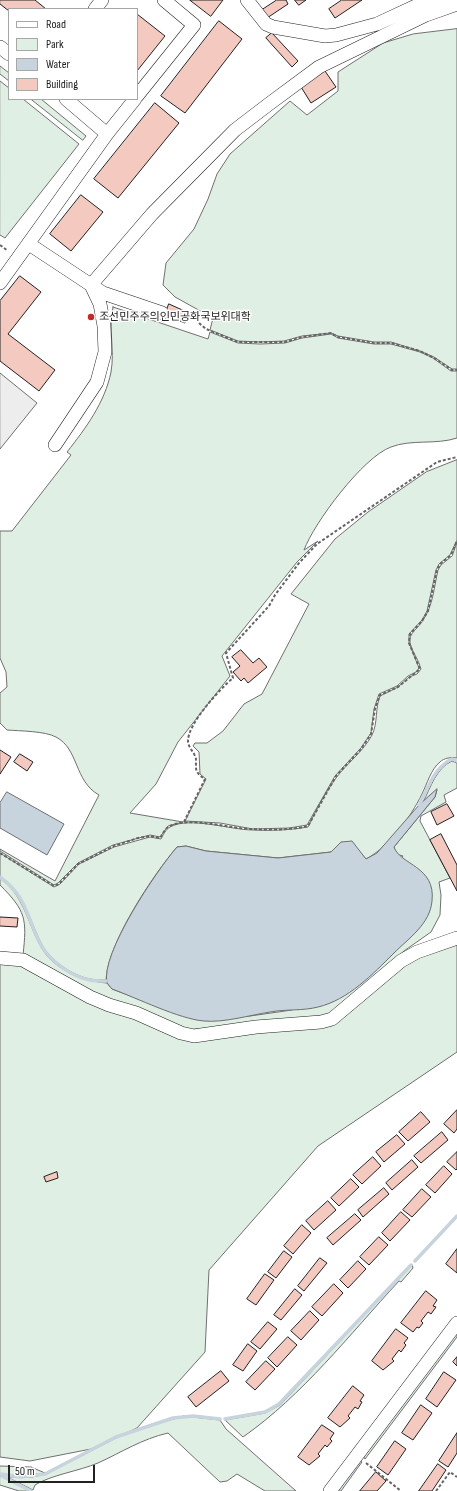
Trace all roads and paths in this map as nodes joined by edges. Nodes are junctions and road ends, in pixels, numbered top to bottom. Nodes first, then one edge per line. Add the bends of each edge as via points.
1 (102, 0) edge
2 (164, 0) edge
3 (247, 0) edge
4 (452, 0) edge
5 (457, 4) edge
6 (96, 8) edge
7 (0, 47) edge
8 (8, 53) edge
9 (138, 95) edge
10 (67, 100) edge
11 (134, 100) edge
12 (107, 134) junction
13 (30, 244) junction
14 (0, 283) edge
15 (91, 285) junction
16 (162, 313) dead end
17 (199, 323) dead end
18 (457, 370) edge
19 (55, 445) dead end
20 (457, 458) edge
21 (457, 541) edge
22 (184, 822) junction
23 (0, 853) edge
24 (457, 938) edge
25 (0, 958) edge
26 (457, 1323) edge
27 (357, 1456) junction
28 (457, 1477) edge
29 (330, 1491) edge
30 (401, 1491) edge
31 (436, 1491) edge

1 - 6 street
2 - 9 street via 194,25
3 - 4 street via 266,24 325,36 377,24 420,4
5 - 15 street via 426,15 319,68 235,130 152,214
7 - 8 street
10 - 12 street
11 - 12 street
12 - 13 street
13 - 14 street
13 - 15 street
15 - 16 street via 103,293
15 - 19 street via 100,304 104,326 103,363 94,389
17 - 18 path via 211,332 238,342 285,342 331,333 338,337 391,343 420,351 452,370
20 - 22 path via 437,462 317,544 299,563 269,606 226,653 233,678 222,687 196,721 189,736 188,744 196,756 195,766 199,776 205,779
21 - 22 path via 451,555 437,570 428,611 410,634 409,643 420,668 398,687 380,695 371,734 362,749 336,776 308,826 253,830 220,824
22 - 23 path via 168,826 160,838 150,836 122,843 78,864 54,886
24 - 25 street via 417,952 401,961 332,1019 314,1023 256,1026 194,1036 181,1033 136,1013 109,1006 22,960
26 - 27 street
27 - 29 street
27 - 30 path
28 - 31 path via 450,1472

